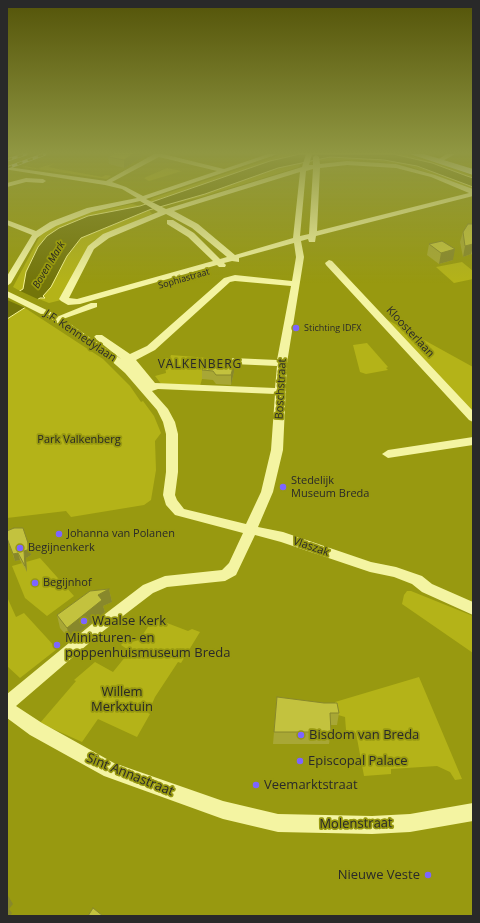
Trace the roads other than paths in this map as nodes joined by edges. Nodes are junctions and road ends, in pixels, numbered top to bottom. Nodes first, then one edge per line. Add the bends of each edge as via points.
1 (136, 197) edge
2 (152, 197) edge
3 (202, 197) edge
4 (303, 197) edge
5 (312, 197) edge
6 (458, 197) edge
7 (141, 201) junction
8 (473, 201) edge
9 (159, 211) junction
10 (7, 222) edge
11 (203, 231) junction
12 (37, 234) junction
13 (191, 234) junction
14 (304, 240) junction
15 (231, 257) junction
16 (240, 262) junction
17 (329, 263) dead end
18 (221, 264) junction
19 (7, 283) edge
20 (296, 284) junction
21 (9, 293) edge
22 (35, 305) junction
23 (63, 316) junction
24 (125, 361) junction
25 (233, 361) edge
26 (282, 363) junction
27 (152, 386) junction
28 (280, 391) junction
29 (473, 418) edge
30 (473, 441) edge
31 (388, 454) dead end
32 (188, 514) junction
33 (251, 530) junction
34 (473, 609) edge
35 (7, 704) edge
36 (7, 709) edge
37 (473, 812) edge
38 (240, 813) joint

1 - 7 street
2 - 7 street
3 - 9 street
4 - 14 street
5 - 14 street
6 - 14 street
7 - 9 street
7 - 12 street via 74,215 48,226
8 - 14 street
9 - 11 street
9 - 13 street
9 - 18 street, Sophiastraat via 108,234 94,244 65,296 66,302 77,302
10 - 12 street
11 - 13 street
11 - 15 street
12 - 19 street
13 - 18 street
14 - 15 street, Sophiastraat
14 - 16 street, Sophiastraat
14 - 20 street, Boschstraat
15 - 16 street
15 - 18 street, Sophiastraat
16 - 18 street, Sophiastraat
17 - 29 street, Kloosterlaan
18 - 23 street, Sophiastraat
20 - 24 street via 228,279 151,348
20 - 26 street, Boschstraat
21 - 22 street, J.F. Kennedylaan
22 - 23 street, J.F. Kennedylaan
22 - 24 street, J.F. Kennedylaan
23 - 24 street, J.F. Kennedylaan via 115,347
24 - 27 street, J.F. Kennedylaan
24 - 32 street, J.F. Kennedylaan via 166,416 171,428 169,495 175,507 180,512
25 - 26 street
26 - 28 street, Boschstraat
27 - 28 street
27 - 32 street, J.F. Kennedylaan via 171,412 179,430 177,498
28 - 33 street, Boschstraat via 279,431 274,468
30 - 31 street
32 - 33 street, J.F. Kennedylaan
33 - 34 street, Vlaszak via 283,537 370,566
33 - 35 street, Boschstraat via 236,564 229,573 165,582 148,589 97,628
36 - 38 street, Sint Annastraat via 36,729 110,770 223,810
37 - 38 street, Molenstraat via 410,823 372,825 278,823

